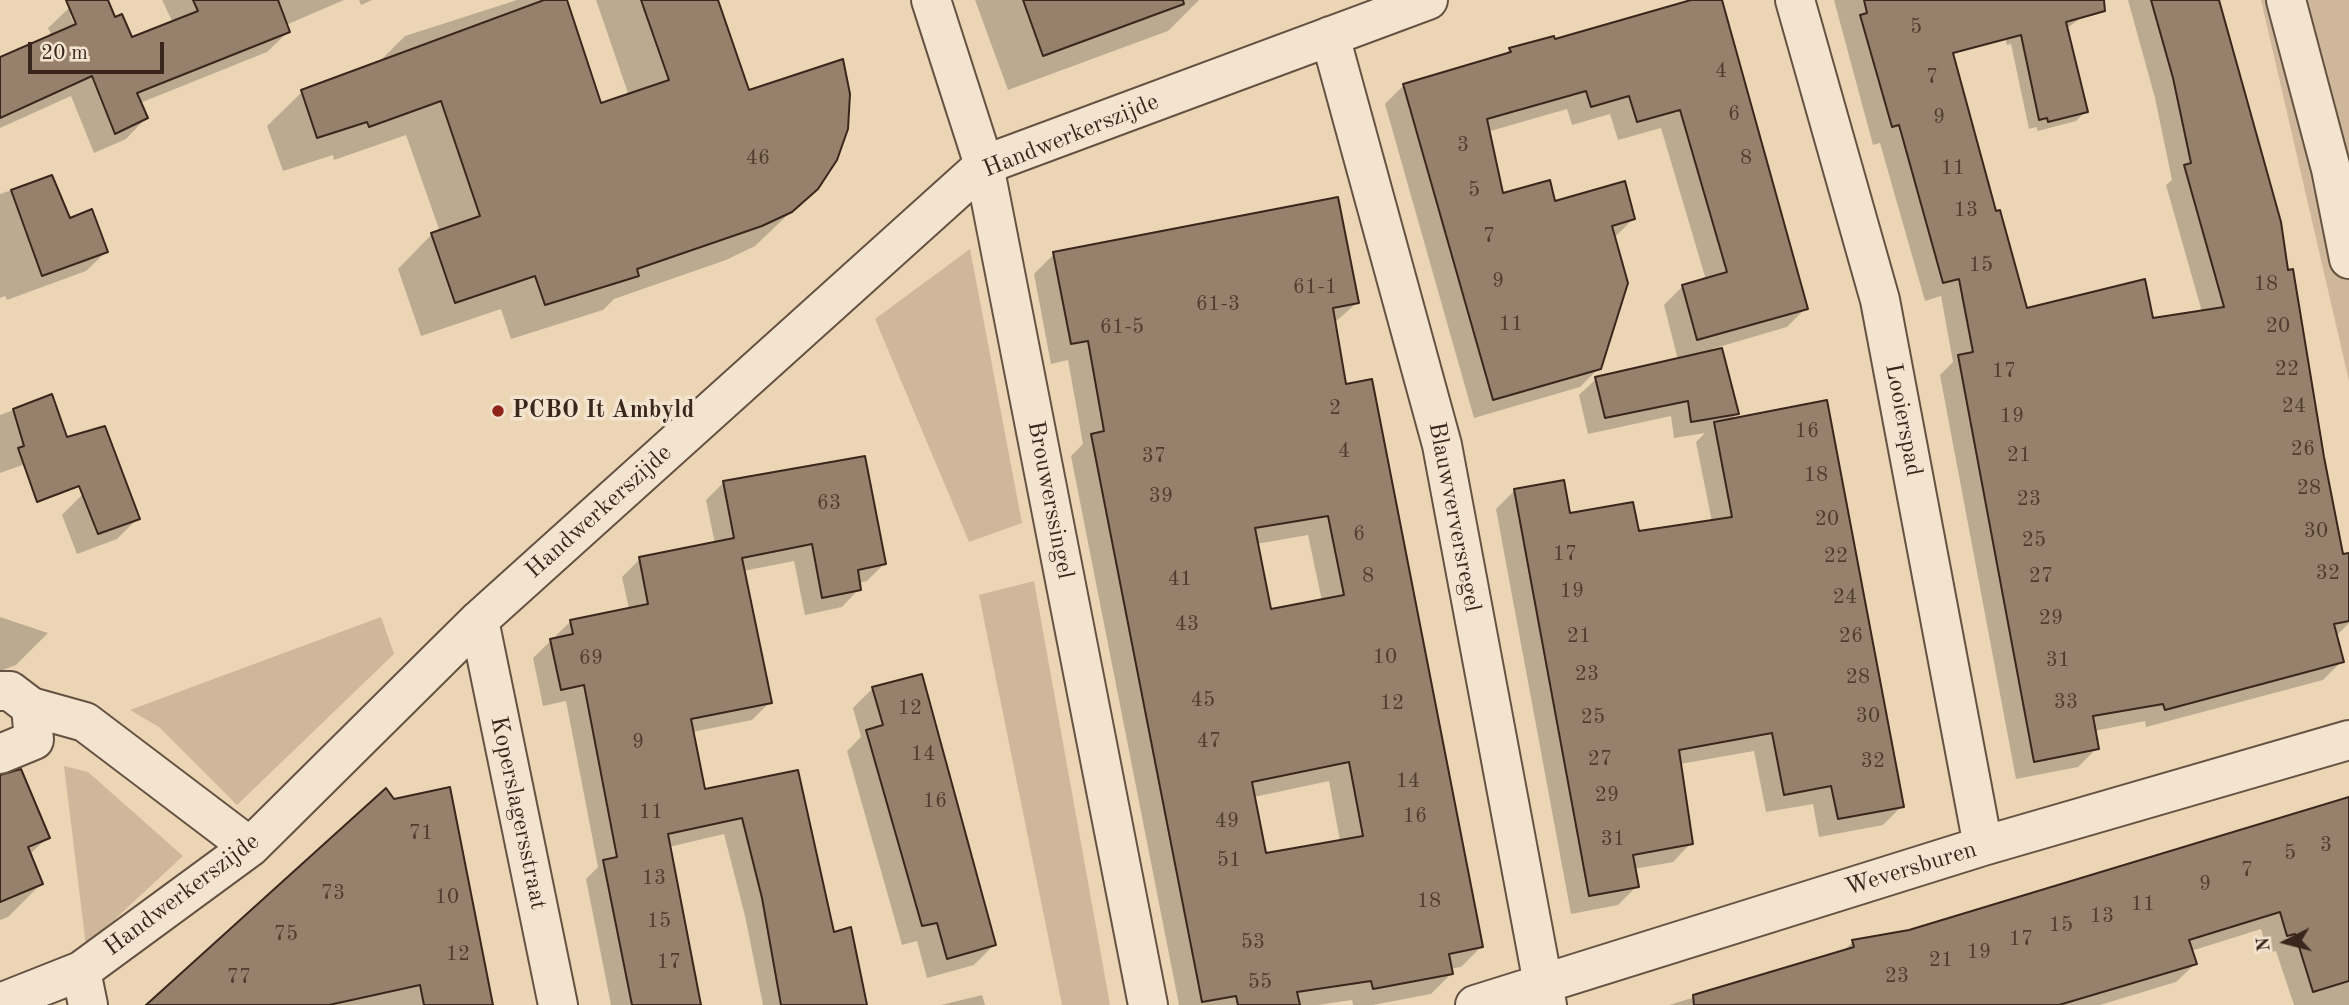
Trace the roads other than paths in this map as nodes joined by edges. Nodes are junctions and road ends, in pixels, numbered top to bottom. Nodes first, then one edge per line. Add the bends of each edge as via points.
1 (931, 0) edge
2 (1427, 0) edge
3 (1795, 0) edge
4 (2287, 0) edge
5 (1330, 36) junction
6 (984, 165) junction
7 (2340, 167) edge
8 (2349, 259) edge
9 (479, 620) junction
10 (16, 699) edge
11 (2349, 740) edge
12 (0, 754) edge
13 (1983, 846) junction
14 (250, 848) junction
15 (84, 988) edge
16 (1545, 995) edge
17 (0, 1003) edge
18 (558, 1005) edge
19 (1148, 1005) edge
20 (1475, 1005) edge

1 - 6 street, Brouwerssingel
2 - 5 street, Handwerkerszijde
3 - 13 street, Looierspad via 1881,299
4 - 7 street
5 - 6 street, Handwerkerszijde
5 - 16 street, Blauwverversregel via 1442,445
6 - 9 street, Handwerkerszijde
6 - 19 street, Brouwerssingel
7 - 8 street
9 - 14 street, Handwerkerszijde
9 - 18 street, Koperslagersstraat
10 - 12 street via 34,740
10 - 14 street via 85,722
11 - 13 street, Weversburen
13 - 16 street, Weversburen
14 - 15 street, Handwerkerszijde
15 - 17 street, Handwerkerszijde
16 - 20 street, Weversburen

